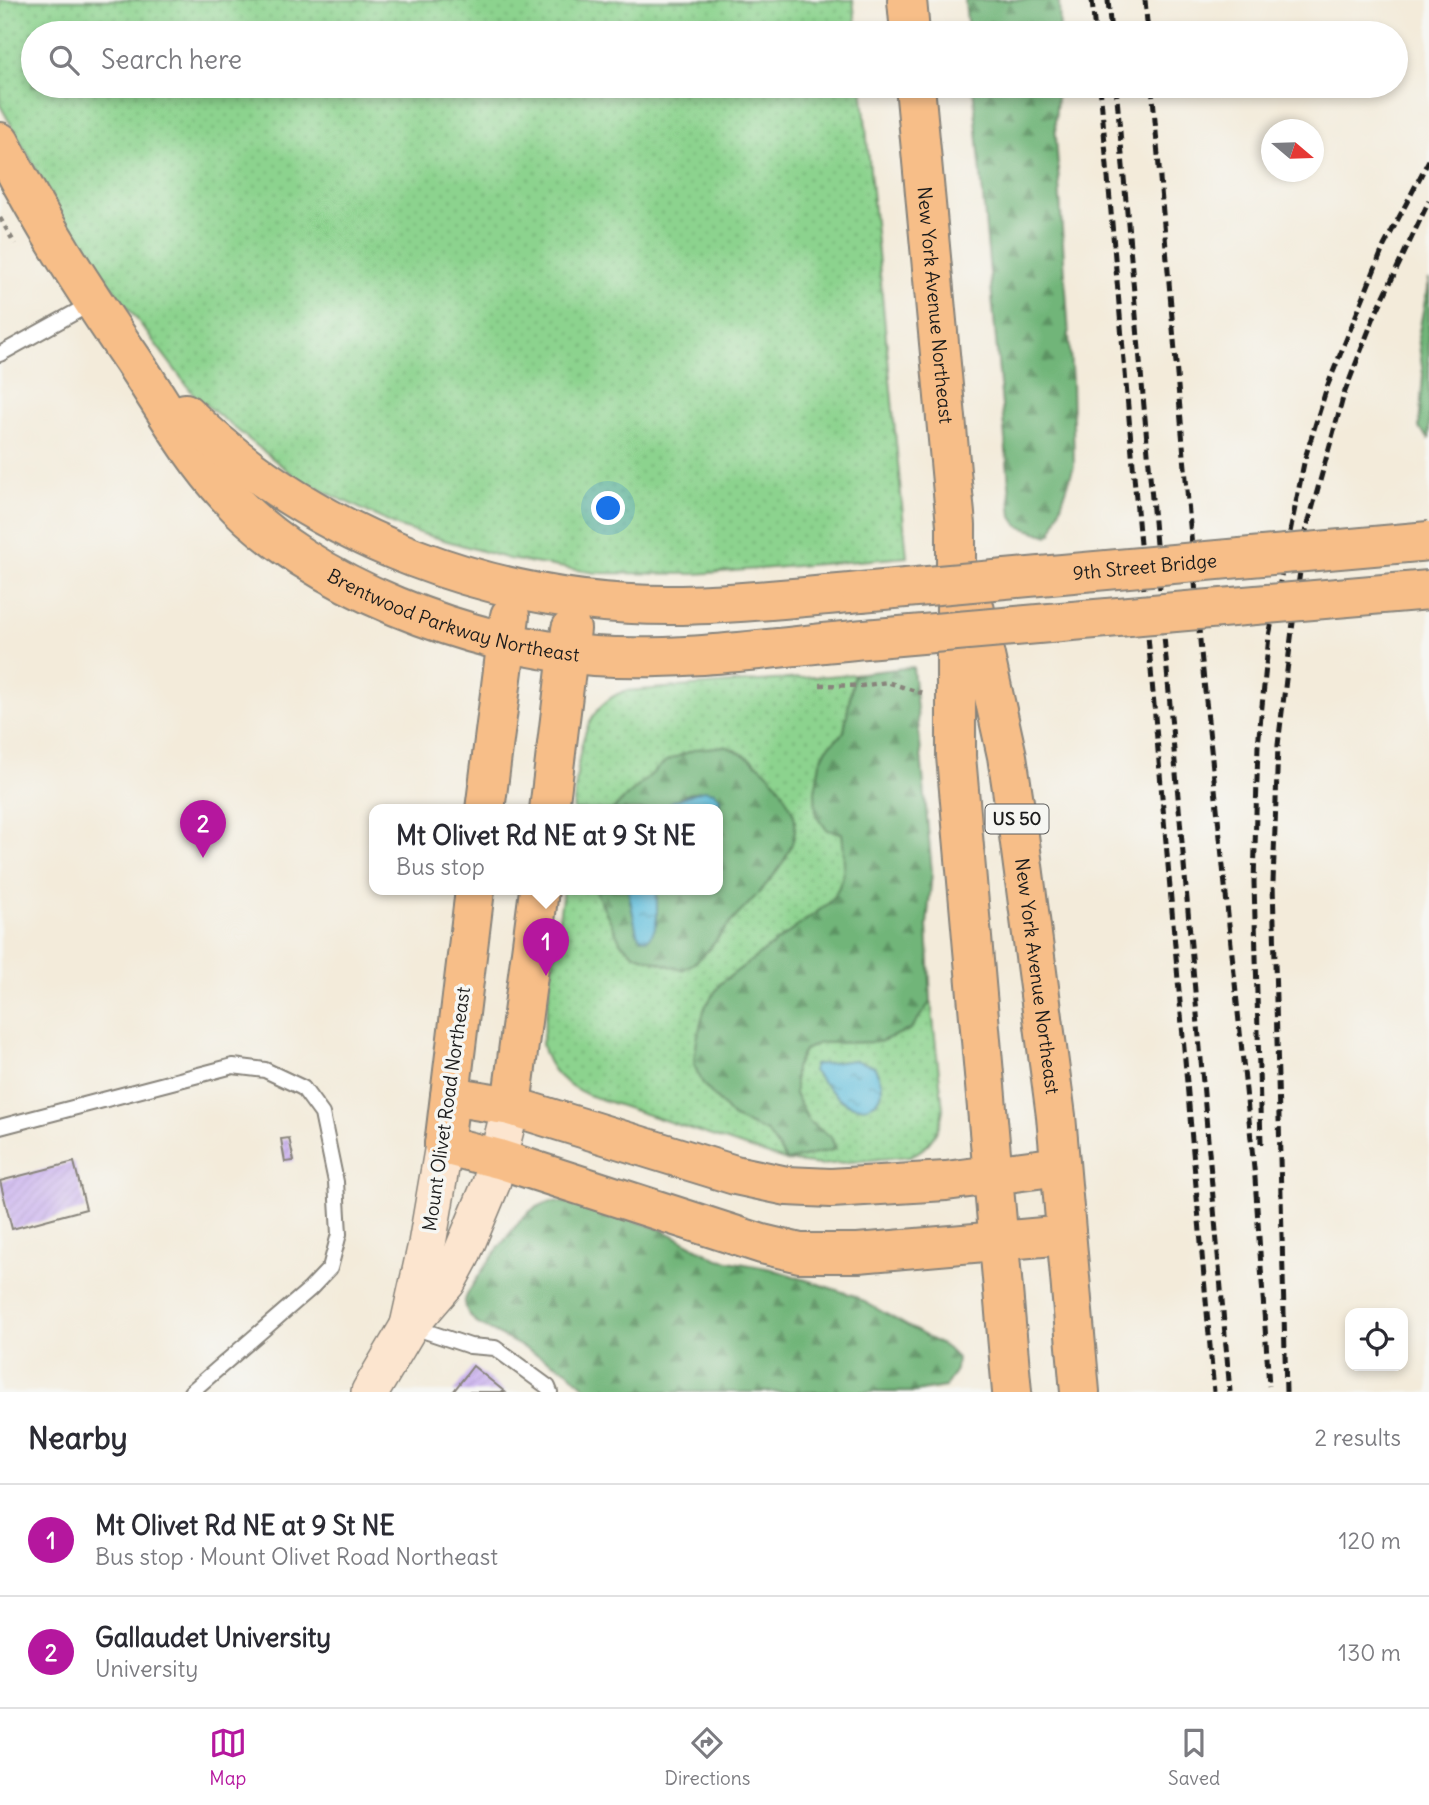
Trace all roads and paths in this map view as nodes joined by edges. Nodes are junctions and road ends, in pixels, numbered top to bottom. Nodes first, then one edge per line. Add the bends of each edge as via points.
1 (907, 0) edge
2 (909, 21) edge
3 (916, 98) edge
4 (0, 142) edge
5 (93, 302) junction
6 (0, 354) edge
7 (137, 368) junction
8 (956, 525) junction
9 (1429, 541) edge
10 (514, 589) junction
11 (1429, 590) edge
12 (861, 592) joint
13 (575, 599) junction
14 (506, 642) junction
15 (568, 653) junction
16 (820, 685) dead end
17 (922, 693) dead end
18 (486, 804) edge
19 (550, 804) edge
20 (474, 895) edge
21 (538, 895) edge
22 (450, 1096) junction
23 (511, 1106) junction
24 (0, 1127) edge
25 (444, 1145) junction
26 (499, 1159) junction
27 (1060, 1166) junction
28 (993, 1175) junction
29 (1066, 1235) junction
30 (1000, 1241) junction
31 (409, 1326) junction
32 (191, 1392) edge
33 (370, 1392) edge
34 (550, 1392) edge
35 (1012, 1392) edge
36 (1080, 1392) edge

1 - 2 main road
3 - 8 main road, New York Avenue Northeast / US 50
4 - 5 main road, Brentwood Parkway Northeast
5 - 6 lane
5 - 7 main road, Brentwood Parkway Northeast
7 - 10 main road, Brentwood Parkway Northeast via 241,463 322,515 395,551
7 - 14 main road, Brentwood Parkway Northeast via 225,493 281,542 379,597
8 - 27 main road, New York Avenue Northeast / US 50 via 1007,756
8 - 28 main road, New York Avenue Northeast / US 50 via 956,756
9 - 12 main road, 9th Street Bridge, bridge
10 - 13 main road, Brentwood Parkway Northeast
10 - 14 main road
11 - 15 main road, Brentwood Parkway Northeast, bridge via 650,658
12 - 13 main road, Brentwood Parkway Northeast via 682,605
13 - 15 main road
14 - 15 main road, Brentwood Parkway Northeast
14 - 18 main road
15 - 19 main road
16 - 17 path via 887,682
20 - 22 main road, Mount Olivet Road Northeast
21 - 23 main road, Mount Olivet Road Northeast
22 - 23 main road
22 - 25 main road, Mount Olivet Road Northeast
23 - 26 main road, Mount Olivet Road Northeast
23 - 28 main road via 735,1175 787,1186 857,1187
24 - 32 lane via 233,1066 265,1070 303,1088 322,1114 337,1195 339,1234 330,1268
25 - 26 main road
25 - 31 main road, Mount Olivet Road Northeast
26 - 30 main road via 800,1253
26 - 31 main road, Mount Olivet Road Northeast via 452,1274
27 - 28 main road
27 - 29 main road, New York Avenue Northeast / US 50
28 - 30 main road, New York Avenue Northeast / US 50
29 - 30 main road
29 - 36 main road, New York Avenue Northeast / US 50
30 - 35 main road, New York Avenue Northeast / US 50
31 - 33 main road, Mount Olivet Road Northeast
31 - 34 lane via 470,1346 495,1348

